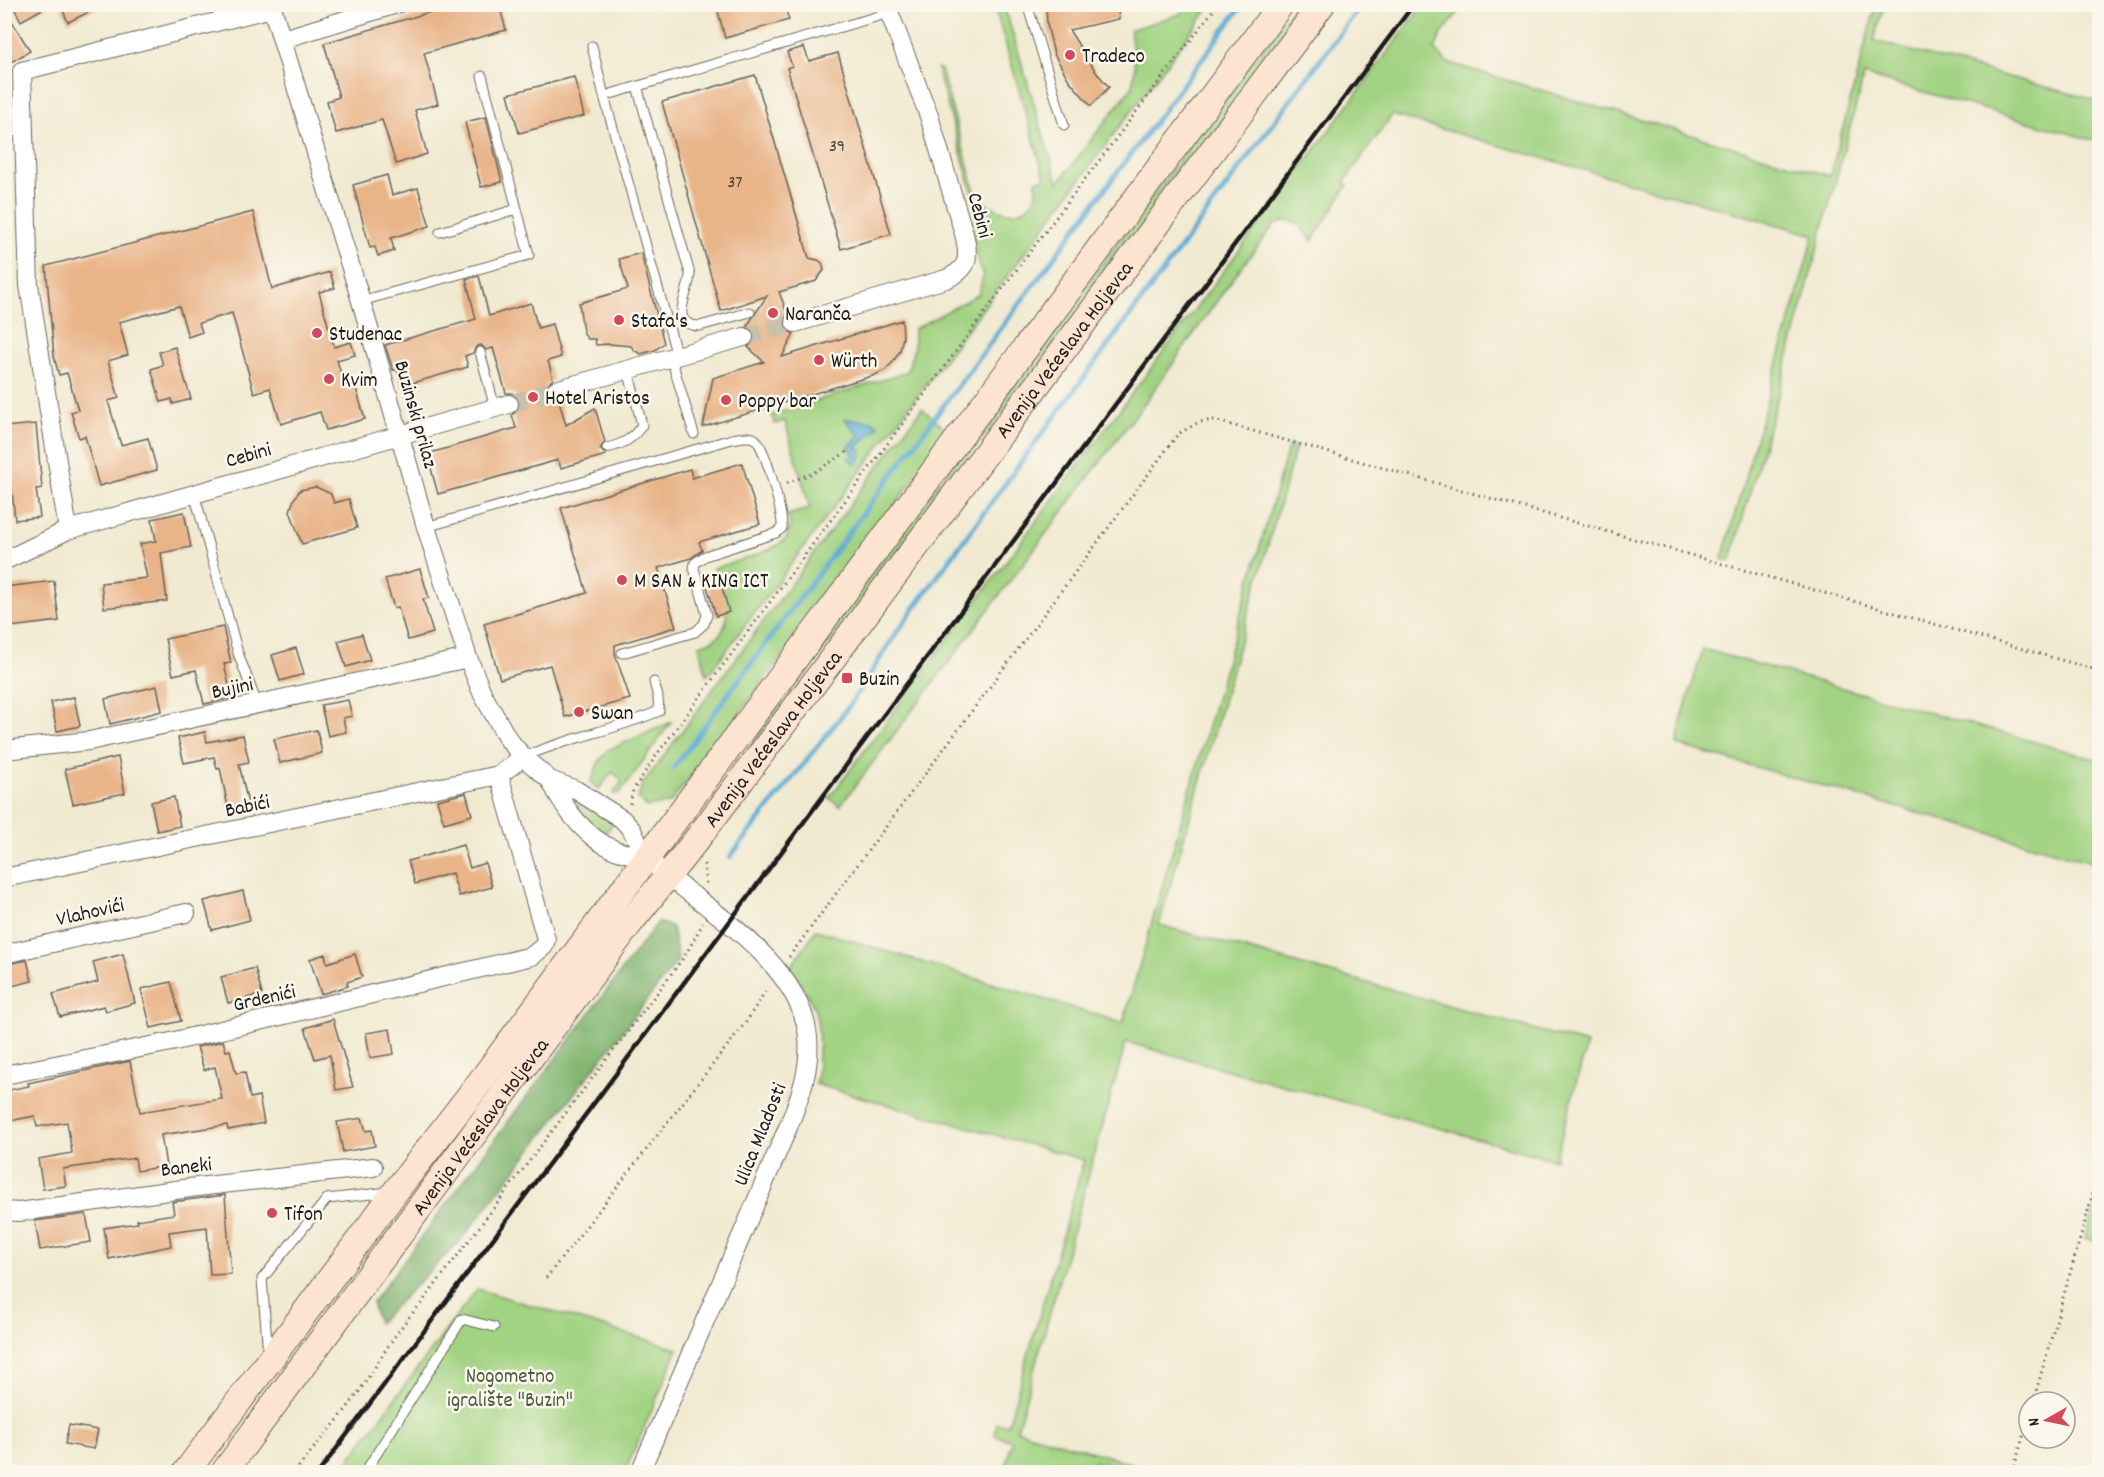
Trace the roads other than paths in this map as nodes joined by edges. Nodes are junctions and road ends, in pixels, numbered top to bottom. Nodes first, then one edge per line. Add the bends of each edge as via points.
1 (397, 4) edge
2 (1027, 4) edge
3 (1281, 4) edge
4 (1322, 4) edge
5 (272, 6) edge
6 (888, 9) edge
7 (283, 39) junction
8 (592, 46) dead end
9 (482, 76) dead end
10 (638, 86) junction
11 (604, 96) junction
12 (1064, 125) dead end
13 (517, 209) junction
14 (440, 231) dead end
15 (362, 301) junction
16 (750, 312) dead end
17 (795, 323) tunnel mouth
18 (744, 337) tunnel mouth
19 (480, 352) dead end
20 (674, 357) junction
21 (628, 370) junction
22 (556, 390) tunnel mouth
23 (502, 406) joint
24 (400, 434) junction
25 (694, 434) dead end
26 (607, 448) dead end
27 (194, 493) junction
28 (426, 527) junction
29 (68, 530) junction
30 (4, 561) edge
31 (622, 653) dead end
32 (468, 658) junction
33 (654, 682) dead end
34 (257, 704) junction
35 (4, 750) edge
36 (523, 757) junction
37 (499, 776) junction
38 (550, 780) junction
39 (645, 858) junction
40 (667, 876) junction
41 (4, 878) edge
42 (186, 913) dead end
43 (4, 954) edge
44 (4, 1075) edge
45 (373, 1167) dead end
46 (395, 1192) junction
47 (4, 1211) edge
48 (494, 1327) dead end
49 (268, 1364) junction
50 (186, 1473) edge
51 (224, 1473) edge
52 (365, 1473) edge
53 (640, 1473) edge

1 - 7 street
2 - 12 lane
3 - 39 main road, Avenija Većeslava Holjevca
4 - 40 main road, Avenija Većeslava Holjevca
5 - 7 street, Buzinski prilaz
5 - 29 street, Buzinski prilaz via 22,71 29,285
6 - 10 lane
6 - 17 street, Cebini via 929,116 968,248 967,258 958,274 946,279
7 - 15 street, Buzinski prilaz
8 - 11 lane
9 - 13 lane
10 - 11 lane
10 - 16 lane via 690,274 681,308 686,323 700,326
11 - 20 lane
13 - 14 lane
13 - 15 lane via 529,255
15 - 24 street, Buzinski prilaz
18 - 20 street
19 - 23 lane
20 - 21 street
20 - 25 lane
21 - 22 street
21 - 26 lane via 642,425 625,443
23 - 24 street, Cebini
24 - 27 street, Cebini
24 - 28 street, Buzinski prilaz
27 - 29 street, Cebini
27 - 34 lane via 238,653
28 - 31 lane via 721,443 750,437 757,440 774,488 782,528 695,563 706,615 704,624 695,632
28 - 32 street, Buzinski prilaz
29 - 30 street, Cebini
32 - 34 street, Bujini
32 - 36 street, Buzinski prilaz via 495,717
33 - 36 lane via 659,711
34 - 35 street, Bujini via 89,741
36 - 37 street
36 - 38 street, Buzinski prilaz
37 - 41 street, Babići
37 - 44 street, Grdenići via 546,939 532,956 171,1042
38 - 39 street, Buzinski prilaz via 576,790 622,819 632,830
38 - 39 street, Buzinski prilaz via 576,822 602,843
39 - 40 street, Ulica Mladosti
39 - 46 main road, Avenija Većeslava Holjevca
40 - 51 main road, Avenija Većeslava Holjevca
40 - 53 street, Ulica Mladosti via 760,952 778,972 803,1013 808,1040 806,1075 789,1125
42 - 43 street, Vlahovići
45 - 47 street, Baneki
46 - 49 main road, Avenija Većeslava Holjevca
46 - 49 lane via 327,1199 262,1279
48 - 52 lane via 462,1319
49 - 50 main road, Avenija Većeslava Holjevca

